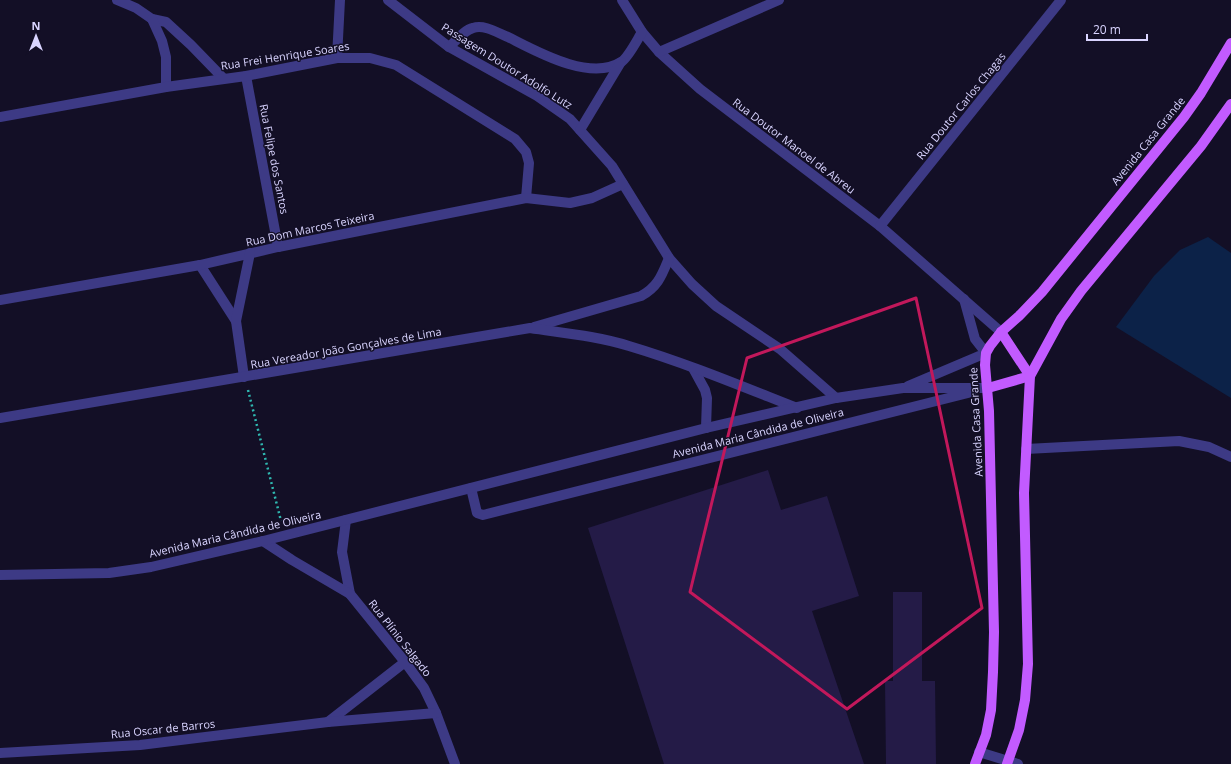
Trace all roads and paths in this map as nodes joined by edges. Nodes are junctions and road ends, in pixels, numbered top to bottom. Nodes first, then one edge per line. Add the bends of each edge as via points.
1 (117, 0) edge
2 (340, 0) edge
3 (388, 0) edge
4 (622, 0) edge
5 (779, 0) edge
6 (1061, 0) edge
7 (152, 19) junction
8 (642, 32) junction
9 (1231, 43) edge
10 (449, 47) junction
11 (659, 52) junction
12 (337, 58) junction
13 (621, 62) junction
14 (246, 76) junction
15 (223, 78) junction
16 (166, 86) junction
17 (1231, 104) edge
18 (0, 117) edge
19 (580, 130) junction
20 (623, 184) junction
21 (526, 198) junction
22 (880, 226) junction
23 (278, 247) junction
24 (250, 254) junction
25 (669, 258) junction
26 (200, 265) junction
27 (0, 300) edge
28 (964, 300) junction
29 (236, 321) junction
30 (530, 328) junction
31 (1001, 332) junction
32 (986, 353) junction
33 (693, 368) junction
34 (1030, 376) junction
35 (244, 377) junction
36 (903, 388) junction
37 (988, 388) junction
38 (836, 398) junction
39 (797, 408) junction
40 (0, 418) edge
41 (706, 428) junction
42 (1026, 449) junction
43 (1231, 457) edge
44 (471, 488) junction
45 (346, 520) junction
46 (285, 535) junction
47 (263, 542) junction
48 (0, 575) edge
49 (350, 594) junction
50 (406, 662) junction
51 (436, 713) junction
52 (328, 722) junction
53 (979, 752) junction
54 (0, 753) edge
55 (1011, 763) edge
56 (455, 764) edge
57 (975, 764) edge

1 - 7 street via 136,8
2 - 12 street
3 - 10 street, Passagem Doutor Adolfo Lutz
4 - 8 street, Rua Doutor Manoel de Abreu
5 - 11 street
6 - 22 street, Rua Doutor Carlos Chagas
7 - 15 street via 166,22
7 - 16 street via 166,57
8 - 11 street, Rua Doutor Manoel de Abreu
8 - 13 street
9 - 31 main road, Avenida Casa Grande via 1201,94 1184,117 1042,292
10 - 13 street via 469,30 482,27 572,65 591,69 605,68
10 - 19 street, Passagem Doutor Adolfo Lutz via 537,96 570,119
11 - 22 street, Rua Doutor Manoel de Abreu via 700,89
12 - 14 street, Rua Frei Henrique Soares
12 - 21 street, Rua Frei Henrique Soares via 370,58 396,65 515,139 526,152 529,163
13 - 19 street
14 - 15 street, Rua Frei Henrique Soares
14 - 23 street, Rua Felipe dos Santos
15 - 16 street, Rua Frei Henrique Soares
16 - 18 street, Rua Frei Henrique Soares
17 - 34 main road via 1201,146 1081,291 1061,319
19 - 20 street, Passagem Doutor Adolfo Lutz via 612,166
20 - 21 street, Rua Dom Marcos Teixeira via 592,198 570,203
20 - 25 street, Passagem Doutor Adolfo Lutz
21 - 23 street, Rua Dom Marcos Teixeira
22 - 28 street, Rua Doutor Manoel de Abreu
23 - 24 street, Rua Dom Marcos Teixeira
24 - 26 street, Rua Dom Marcos Teixeira
24 - 29 street
25 - 30 street via 659,282 641,296
25 - 38 street, Passagem Doutor Adolfo Lutz via 716,306 780,349
26 - 27 street, Rua Dom Marcos Teixeira
26 - 29 street
28 - 31 street, Rua Doutor Manoel de Abreu
28 - 32 street via 975,339
29 - 35 street
30 - 33 street, Rua Vereador João Gonçalves de Lima via 627,345
30 - 35 street, Rua Vereador João Gonçalves de Lima
31 - 32 main road, Avenida Casa Grande
31 - 34 main road
32 - 36 street, Avenida Maria Cândida de Oliveira
32 - 37 main road, Avenida Casa Grande
33 - 39 street, Rua Vereador João Gonçalves de Lima
33 - 41 street via 707,398
34 - 37 main road
34 - 42 main road
35 - 40 street, Rua Vereador João Gonçalves de Lima
35 - 46 path
36 - 37 street, Avenida Maria Cândida de Oliveira
36 - 38 street, Avenida Maria Cândida de Oliveira
37 - 44 street, Avenida Maria Cândida de Oliveira via 483,515 477,513
37 - 53 main road, Avenida Casa Grande via 994,632 991,710 986,735
38 - 39 street, Avenida Maria Cândida de Oliveira
39 - 41 street, Avenida Maria Cândida de Oliveira
41 - 44 street, Avenida Maria Cândida de Oliveira
42 - 43 street via 1178,441 1209,447
42 - 55 main road via 1024,500 1028,664 1025,700
44 - 45 street, Avenida Maria Cândida de Oliveira
45 - 46 street, Avenida Maria Cândida de Oliveira
45 - 49 street, Rua Plínio Salgado via 342,552
46 - 47 street, Avenida Maria Cândida de Oliveira
47 - 48 street, Avenida Maria Cândida de Oliveira via 151,567 109,573
47 - 49 street, Rua Plínio Salgado
49 - 50 street, Rua Plínio Salgado
50 - 51 street, Rua Plínio Salgado via 424,688
50 - 52 street
51 - 52 street, Rua Oscar de Barros
51 - 56 street, Rua Plínio Salgado
52 - 54 street, Rua Oscar de Barros via 140,746
53 - 55 street
53 - 57 main road, Avenida Casa Grande

